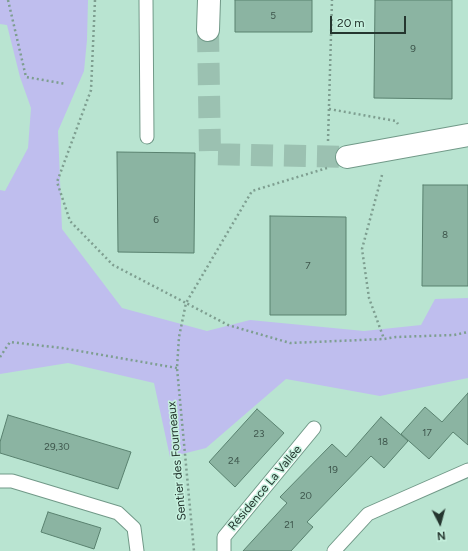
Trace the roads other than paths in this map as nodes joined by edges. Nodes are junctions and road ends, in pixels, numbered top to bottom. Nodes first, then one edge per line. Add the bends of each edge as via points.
1 (146, 0) edge
2 (209, 0) edge
3 (208, 30) tunnel mouth
4 (468, 135) edge
5 (147, 137) dead end
6 (337, 159) tunnel mouth
7 (314, 428) dead end
8 (468, 470) edge
9 (0, 481) edge
10 (137, 551) edge
11 (224, 551) edge
12 (334, 551) edge

1 - 5 lane
2 - 3 street
4 - 6 street
7 - 11 lane, Résidence La Vallée via 224,537
8 - 12 lane via 368,514
9 - 10 lane via 12,481 118,513 134,528

